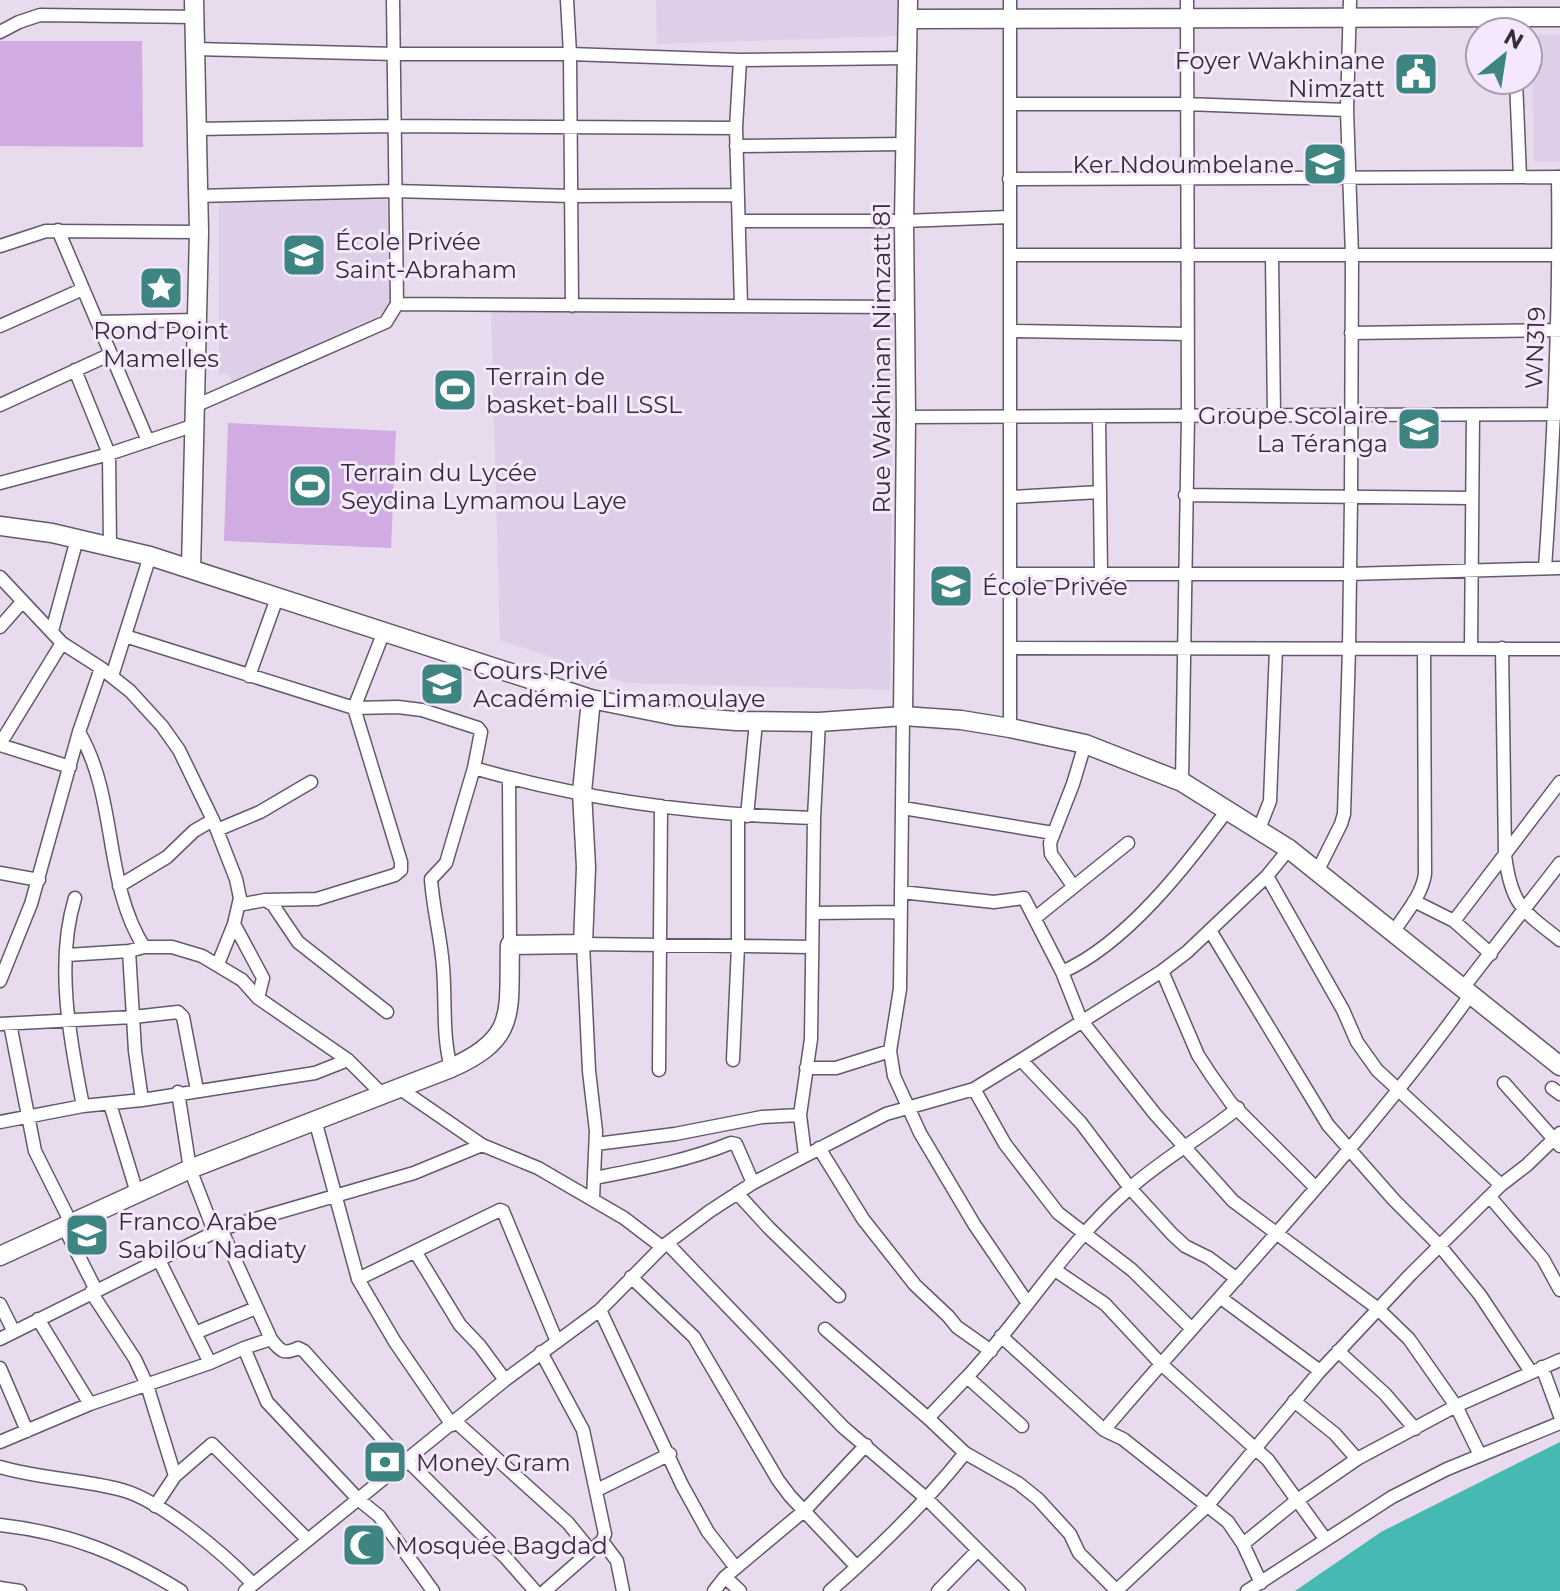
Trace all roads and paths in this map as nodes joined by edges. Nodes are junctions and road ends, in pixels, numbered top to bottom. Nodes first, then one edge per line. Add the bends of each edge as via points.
1 (81, 0) edge
2 (393, 0) edge
3 (567, 0) edge
4 (908, 0) edge
5 (194, 9) edge
6 (1350, 9) edge
7 (1010, 10) edge
8 (1187, 10) edge
9 (88, 14) junction
10 (908, 19) junction
11 (1464, 19) edge
12 (0, 32) edge
13 (194, 49) junction
14 (395, 54) junction
15 (570, 54) junction
16 (907, 58) junction
17 (740, 60) junction
18 (1517, 96) edge
19 (1010, 104) junction
20 (1186, 104) junction
21 (1347, 110) junction
22 (394, 126) junction
23 (570, 127) junction
24 (736, 128) junction
25 (195, 129) junction
26 (905, 144) junction
27 (736, 146) junction
28 (1520, 177) junction
29 (1559, 177) edge
30 (1351, 178) junction
31 (1009, 179) junction
32 (1188, 179) junction
33 (395, 191) junction
34 (738, 195) junction
35 (198, 196) junction
36 (571, 196) junction
37 (1009, 217) junction
38 (739, 221) junction
39 (904, 221) junction
40 (58, 230) junction
41 (199, 232) junction
42 (0, 246) edge
43 (1011, 255) junction
44 (1188, 255) junction
45 (1559, 255) edge
46 (1352, 256) junction
47 (1272, 257) junction
48 (83, 289) junction
49 (397, 304) junction
50 (741, 305) junction
51 (572, 306) junction
52 (904, 307) junction
53 (196, 320) junction
54 (97, 322) junction
55 (0, 326) edge
56 (1559, 330) edge
57 (1010, 331) junction
58 (1351, 333) junction
59 (1188, 334) junction
60 (111, 354) junction
61 (75, 370) junction
62 (0, 405) edge
63 (1557, 414) edge
64 (1351, 415) junction
65 (1473, 415) junction
66 (195, 416) junction
67 (1099, 416) junction
68 (1188, 416) junction
69 (1274, 416) junction
70 (906, 417) junction
71 (1011, 417) junction
72 (148, 441) junction
73 (109, 454) junction
74 (0, 483) edge
75 (1100, 492) junction
76 (1185, 495) junction
77 (1010, 497) junction
78 (1351, 498) junction
79 (1471, 498) junction
80 (1554, 521) edge
81 (0, 526) edge
82 (77, 539) junction
83 (110, 546) junction
84 (150, 556) junction
85 (1545, 568) junction
86 (1560, 568) edge
87 (191, 569) junction
88 (1472, 571) junction
89 (1101, 573) junction
90 (1010, 574) junction
91 (1184, 574) junction
92 (1349, 574) junction
93 (0, 577) edge
94 (277, 598) junction
95 (22, 602) junction
96 (0, 627) edge
97 (52, 631) junction
98 (383, 634) junction
99 (125, 636) junction
100 (62, 643) junction
101 (1471, 647) junction
102 (1011, 648) junction
103 (1502, 648) junction
104 (1185, 649) junction
105 (1276, 649) junction
106 (1349, 649) junction
107 (1424, 649) junction
108 (1560, 649) edge
109 (101, 668) junction
110 (112, 676) junction
111 (249, 676) junction
112 (591, 699) junction
113 (354, 708) junction
114 (903, 716) junction
115 (756, 722) junction
116 (819, 722) junction
117 (1010, 728) junction
118 (79, 732) junction
119 (0, 744) edge
120 (1085, 744) junction
121 (70, 767) junction
122 (474, 768) junction
123 (509, 779) junction
124 (311, 782) dead end
125 (1182, 782) junction
126 (1560, 782) edge
127 (582, 792) junction
128 (661, 806) junction
129 (903, 808) junction
130 (1228, 809) junction
131 (743, 816) junction
132 (814, 818) junction
133 (215, 825) junction
134 (1259, 829) junction
135 (1053, 833) junction
136 (1128, 843) dead end
137 (1289, 849) junction
138 (1505, 855) junction
139 (1560, 863) edge
140 (1318, 870) junction
141 (0, 873) edge
142 (1267, 876) junction
143 (39, 880) junction
144 (119, 886) junction
145 (1073, 886) junction
146 (901, 892) junction
147 (75, 898) dead end
148 (265, 900) junction
149 (1414, 901) junction
150 (239, 905) junction
151 (1523, 911) junction
152 (900, 912) junction
153 (813, 913) junction
154 (1035, 918) junction
155 (1454, 921) junction
156 (234, 924) junction
157 (1394, 931) junction
158 (1211, 932) junction
159 (1560, 940) edge
160 (583, 944) junction
161 (510, 945) junction
162 (660, 946) junction
163 (738, 946) junction
164 (144, 947) junction
165 (812, 947) junction
166 (129, 951) junction
167 (1491, 954) junction
168 (67, 955) junction
169 (218, 964) junction
170 (1162, 971) junction
171 (1062, 972) junction
172 (0, 981) edge
173 (1467, 991) junction
174 (258, 998) junction
175 (387, 1012) dead end
176 (133, 1017) junction
177 (1081, 1020) junction
178 (67, 1021) junction
179 (5, 1024) edge
180 (890, 1051) junction
181 (348, 1060) junction
182 (733, 1060) dead end
183 (1021, 1060) junction
184 (1560, 1066) edge
185 (451, 1068) junction
186 (806, 1068) junction
187 (659, 1070) dead end
188 (1504, 1083) dead end
189 (974, 1089) junction
190 (197, 1090) junction
191 (1399, 1090) junction
192 (391, 1091) junction
193 (178, 1092) junction
194 (142, 1100) junction
195 (110, 1104) junction
196 (83, 1106) junction
197 (908, 1106) junction
198 (1238, 1108) junction
199 (800, 1115) junction
200 (27, 1118) junction
201 (315, 1120) junction
202 (0, 1122) edge
203 (1558, 1139) edge
204 (596, 1144) junction
205 (482, 1145) junction
206 (1184, 1147) junction
207 (819, 1148) junction
208 (1349, 1151) junction
209 (805, 1155) junction
210 (190, 1169) junction
211 (594, 1178) junction
212 (753, 1183) junction
213 (1501, 1185) junction
214 (1130, 1188) junction
215 (1316, 1188) junction
216 (137, 1193) junction
217 (737, 1193) junction
218 (335, 1195) junction
219 (1490, 1197) junction
220 (593, 1199) junction
221 (67, 1225) junction
222 (218, 1230) junction
223 (1275, 1232) junction
224 (1085, 1234) junction
225 (664, 1245) junction
226 (1440, 1246) junction
227 (416, 1253) junction
228 (0, 1256) edge
229 (159, 1260) junction
230 (1055, 1270) junction
231 (631, 1277) junction
232 (358, 1279) junction
233 (1237, 1279) junction
234 (1560, 1290) edge
235 (94, 1291) junction
236 (839, 1296) dead end
237 (1221, 1298) junction
238 (1027, 1302) junction
239 (0, 1304) edge
240 (256, 1308) junction
241 (1377, 1308) junction
242 (600, 1310) junction
243 (38, 1319) junction
244 (825, 1329) dead end
245 (1192, 1329) junction
246 (14, 1332) junction
247 (195, 1333) junction
248 (1001, 1336) junction
249 (0, 1339) edge
250 (271, 1339) junction
251 (557, 1342) junction
252 (244, 1348) junction
253 (991, 1351) junction
254 (1338, 1351) junction
255 (541, 1352) junction
256 (1560, 1360) edge
257 (210, 1363) junction
258 (1160, 1363) junction
259 (0, 1368) edge
260 (1536, 1370) junction
261 (1320, 1371) junction
262 (967, 1377) junction
263 (505, 1380) junction
264 (147, 1385) junction
265 (1294, 1401) junction
266 (90, 1404) junction
267 (1456, 1406) junction
268 (1560, 1416) edge
269 (928, 1418) junction
270 (1560, 1423) edge
271 (454, 1424) junction
272 (1022, 1426) dead end
273 (1415, 1429) junction
274 (1104, 1430) junction
275 (27, 1431) junction
276 (0, 1442) edge
277 (866, 1445) junction
278 (1257, 1449) junction
279 (965, 1453) junction
280 (670, 1454) junction
281 (1480, 1455) junction
282 (1357, 1459) junction
283 (406, 1462) junction
284 (0, 1467) edge
285 (175, 1476) junction
286 (597, 1490) junction
287 (358, 1499) junction
288 (927, 1499) junction
289 (1296, 1501) junction
290 (1208, 1505) junction
291 (155, 1506) junction
292 (805, 1510) junction
293 (0, 1525) edge
294 (308, 1540) junction
295 (1326, 1540) junction
296 (602, 1541) junction
297 (1243, 1544) junction
298 (590, 1550) junction
299 (978, 1550) junction
300 (857, 1567) junction
301 (736, 1568) junction
302 (725, 1577) junction
303 (1261, 1583) junction
304 (249, 1587) edge
305 (0, 1588) edge
306 (20, 1591) edge
307 (181, 1591) edge
308 (433, 1591) edge
309 (535, 1591) edge
310 (545, 1591) edge
311 (623, 1591) edge
312 (714, 1591) edge
313 (740, 1591) edge
314 (830, 1591) edge
315 (938, 1591) edge
316 (1019, 1591) edge
317 (1116, 1591) edge
318 (1247, 1591) edge

1 - 9 street
2 - 14 street
3 - 15 street
4 - 10 street, Rue Wakhinan Nimzatt 81
5 - 9 street
5 - 13 street
6 - 8 street
6 - 11 street
6 - 21 street
7 - 8 street
7 - 10 street
7 - 19 street
8 - 20 street
9 - 12 street via 40,15
10 - 16 street, Rue Wakhinan Nimzatt 81
13 - 14 street
13 - 25 street
14 - 15 street
14 - 22 street
15 - 17 street
15 - 23 street
16 - 17 street
16 - 26 street, Rue Wakhinan Nimzatt 81
17 - 24 street
18 - 28 street
19 - 20 street
19 - 31 street
20 - 21 street
20 - 32 street
21 - 30 street
22 - 23 street
22 - 25 street
22 - 33 street
23 - 24 street
23 - 36 street
24 - 27 street
25 - 35 street
26 - 27 street
26 - 39 street, Rue Wakhinan Nimzatt 81
27 - 34 street
28 - 29 street
28 - 30 street
29 - 45 street, WN319
30 - 32 street
30 - 46 street
31 - 32 street
31 - 37 street
32 - 44 street
33 - 35 street
33 - 36 street
33 - 49 street
34 - 36 street
34 - 38 street
35 - 41 street
36 - 51 street
37 - 39 street
37 - 43 street
38 - 39 street
38 - 50 street
39 - 52 street, Rue Wakhinan Nimzatt 81
40 - 41 street
40 - 42 street
40 - 48 street
41 - 53 street
43 - 44 street
43 - 57 street
44 - 47 street
44 - 59 street
45 - 46 street
45 - 56 street, WN319
46 - 47 street
46 - 58 street
47 - 69 street
48 - 54 street
48 - 55 street
49 - 51 street
49 - 66 street via 386,322
50 - 51 street
50 - 52 street
52 - 70 street, Rue Wakhinan Nimzatt 81
53 - 54 street
53 - 66 street
54 - 60 street
56 - 58 street
56 - 63 street, WN319
57 - 59 street
57 - 71 street
58 - 64 street
59 - 68 street
60 - 61 street
60 - 72 street
61 - 62 street
61 - 73 street
63 - 65 street
63 - 80 street, WN319
64 - 65 street
64 - 69 street
64 - 78 street
65 - 79 street
66 - 72 street
66 - 87 street
67 - 68 street
67 - 71 street
67 - 75 street
68 - 69 street
68 - 76 street
70 - 71 street
70 - 114 street, Rue Wakhinan Nimzatt 81
71 - 77 street
72 - 73 street
73 - 74 street
73 - 83 street
75 - 77 street
75 - 89 street
76 - 78 street
76 - 91 street
77 - 90 street
78 - 79 street
78 - 92 street
79 - 88 street
80 - 85 street, WN319
81 - 82 street
82 - 83 street
82 - 97 street
83 - 84 street
84 - 87 street
84 - 99 street
85 - 86 street
85 - 88 street
87 - 94 street
88 - 92 street
88 - 101 street
89 - 90 street
89 - 91 street
90 - 102 street
91 - 92 street
91 - 104 street
92 - 106 street
93 - 95 street
94 - 98 street
94 - 111 street
95 - 96 street
95 - 97 street
97 - 100 street
98 - 112 street
98 - 113 street
99 - 110 street
99 - 111 street
100 - 109 street
100 - 119 street
101 - 103 street
101 - 107 street
102 - 104 street
102 - 117 street
103 - 108 street
103 - 138 street
104 - 105 street
104 - 125 street
105 - 106 street
105 - 134 street via 1270,801
106 - 107 street
106 - 140 street via 1344,814
107 - 149 street via 1425,874
109 - 110 street
109 - 118 street
110 - 133 street via 162,726 190,769
111 - 113 street
112 - 115 street via 676,716
112 - 127 street
113 - 122 street via 422,710 478,728 482,737
113 - 148 street via 401,870 317,899
114 - 116 street
114 - 117 street
114 - 129 street
115 - 116 street
115 - 131 street
116 - 132 street
117 - 120 street
118 - 121 street
118 - 144 street via 93,758
119 - 121 street
120 - 125 street
120 - 135 street
121 - 143 street
122 - 123 street
122 - 185 street via 446,863 431,879 445,988 444,1041
123 - 127 street
123 - 161 street
124 - 133 street via 260,812
125 - 130 street
126 - 138 street
127 - 128 street
127 - 160 street
128 - 131 street
128 - 162 street
129 - 135 street
129 - 146 street
130 - 134 street
130 - 171 street via 1127,928
131 - 132 street
131 - 163 street
132 - 153 street
133 - 144 street via 194,831 167,857
133 - 150 street via 239,890
134 - 137 street
135 - 145 street via 1051,854
136 - 145 street
137 - 140 street
137 - 142 street
138 - 151 street via 1508,878
138 - 155 street
139 - 151 street
140 - 157 street
141 - 143 street
142 - 158 street
142 - 191 street via 1363,1052
143 - 172 street
144 - 164 street via 130,924
145 - 154 street
146 - 152 street
146 - 154 street via 994,902 1023,897
147 - 168 street via 66,925
148 - 150 street
148 - 175 street via 298,942
149 - 155 street
149 - 157 street
150 - 156 street
151 - 159 street
151 - 167 street
152 - 153 street
152 - 180 street via 900,989
153 - 165 street
154 - 171 street
155 - 167 street
156 - 169 street
156 - 174 street via 263,978
157 - 173 street
158 - 170 street
158 - 208 street via 1320,1114
160 - 161 street
160 - 162 street
160 - 204 street
161 - 185 street via 503,1031 475,1058
162 - 163 street
162 - 187 street
163 - 165 street
163 - 182 street
164 - 166 street
164 - 169 street via 172,947
165 - 186 street
166 - 168 street
166 - 176 street
167 - 173 street
168 - 178 street
169 - 174 street
170 - 177 street
170 - 198 street via 1198,1055
171 - 177 street
173 - 184 street
173 - 191 street
174 - 181 street
176 - 178 street
176 - 190 street via 178,1012 183,1017
176 - 194 street
177 - 183 street
177 - 206 street
178 - 179 street
178 - 196 street
179 - 200 street
180 - 186 street via 836,1068
180 - 197 street
181 - 190 street via 315,1073
181 - 192 street
183 - 189 street
183 - 214 street via 1081,1123
185 - 192 street
186 - 199 street
188 - 203 street
189 - 197 street
189 - 224 street via 1005,1144 1058,1213
190 - 193 street
191 - 208 street
191 - 213 street
192 - 201 street
192 - 205 street
193 - 194 street
193 - 210 street
194 - 195 street
195 - 196 street
195 - 216 street
196 - 200 street
197 - 207 street
197 - 238 street via 954,1191
198 - 206 street
198 - 215 street
199 - 204 street
199 - 209 street
200 - 202 street
200 - 221 street via 39,1163
201 - 210 street
201 - 218 street
203 - 213 street
204 - 211 street
205 - 218 street via 414,1173
205 - 220 street
206 - 214 street
206 - 223 street via 1233,1201
207 - 209 street
207 - 253 street via 863,1219 915,1285 957,1327
208 - 215 street
208 - 226 street
209 - 212 street
210 - 216 street
210 - 222 street
211 - 212 street via 651,1168 734,1143
211 - 220 street
212 - 217 street
213 - 219 street
214 - 224 street
214 - 233 street via 1185,1246
215 - 223 street
216 - 221 street
217 - 225 street
217 - 236 street
218 - 222 street
218 - 232 street
219 - 226 street
219 - 234 street via 1543,1259
220 - 225 street
221 - 228 street
221 - 235 street
222 - 229 street
222 - 240 street
223 - 233 street
223 - 241 street
224 - 230 street
224 - 245 street via 1132,1270
225 - 231 street
225 - 277 street
226 - 241 street
226 - 260 street
227 - 232 street
227 - 251 street via 503,1211
227 - 263 street via 460,1325
229 - 235 street
229 - 247 street
230 - 238 street
230 - 258 street via 1105,1304
231 - 242 street
231 - 292 street via 694,1337 753,1442
232 - 271 street
233 - 237 street
235 - 243 street
235 - 264 street
237 - 245 street
237 - 261 street
238 - 248 street
239 - 246 street
240 - 247 street
240 - 250 street
241 - 254 street
241 - 267 street via 1421,1353
242 - 251 street
242 - 280 street
243 - 246 street
243 - 266 street
244 - 269 street
245 - 258 street
246 - 249 street
247 - 257 street
248 - 253 street
248 - 274 street
250 - 252 street
250 - 283 street via 280,1351 304,1351
251 - 255 street
252 - 257 street
252 - 287 street via 267,1402
253 - 262 street
254 - 261 street
254 - 273 street
255 - 263 street
255 - 286 street via 583,1430
256 - 260 street
257 - 264 street
258 - 274 street
258 - 278 street
259 - 275 street
260 - 267 street
260 - 268 street
261 - 265 street
262 - 269 street
262 - 272 street
263 - 271 street
264 - 266 street
264 - 285 street
265 - 278 street
265 - 282 street
266 - 275 street
267 - 273 street
267 - 281 street
269 - 279 street
270 - 281 street
271 - 283 street
271 - 298 street via 568,1523
273 - 282 street
274 - 290 street
275 - 276 street
277 - 288 street
277 - 292 street
278 - 289 street
278 - 290 street
279 - 288 street
279 - 317 street via 1038,1499
280 - 286 street
280 - 301 street via 708,1532
281 - 295 street via 1392,1497
282 - 289 street
283 - 287 street
283 - 309 street
284 - 291 street via 119,1489
285 - 291 street
285 - 294 street via 212,1444
286 - 296 street
287 - 294 street
287 - 308 street via 379,1516
288 - 299 street
288 - 300 street
289 - 295 street
289 - 297 street
290 - 297 street
290 - 317 street
291 - 304 street via 234,1564
292 - 300 street
292 - 301 street
293 - 307 street via 94,1545
294 - 304 street
295 - 303 street
296 - 298 street
296 - 311 street via 617,1561
297 - 303 street
298 - 310 street
299 - 315 street
299 - 316 street
300 - 314 street
301 - 302 street
302 - 312 street
302 - 313 street
303 - 318 street
305 - 306 street

